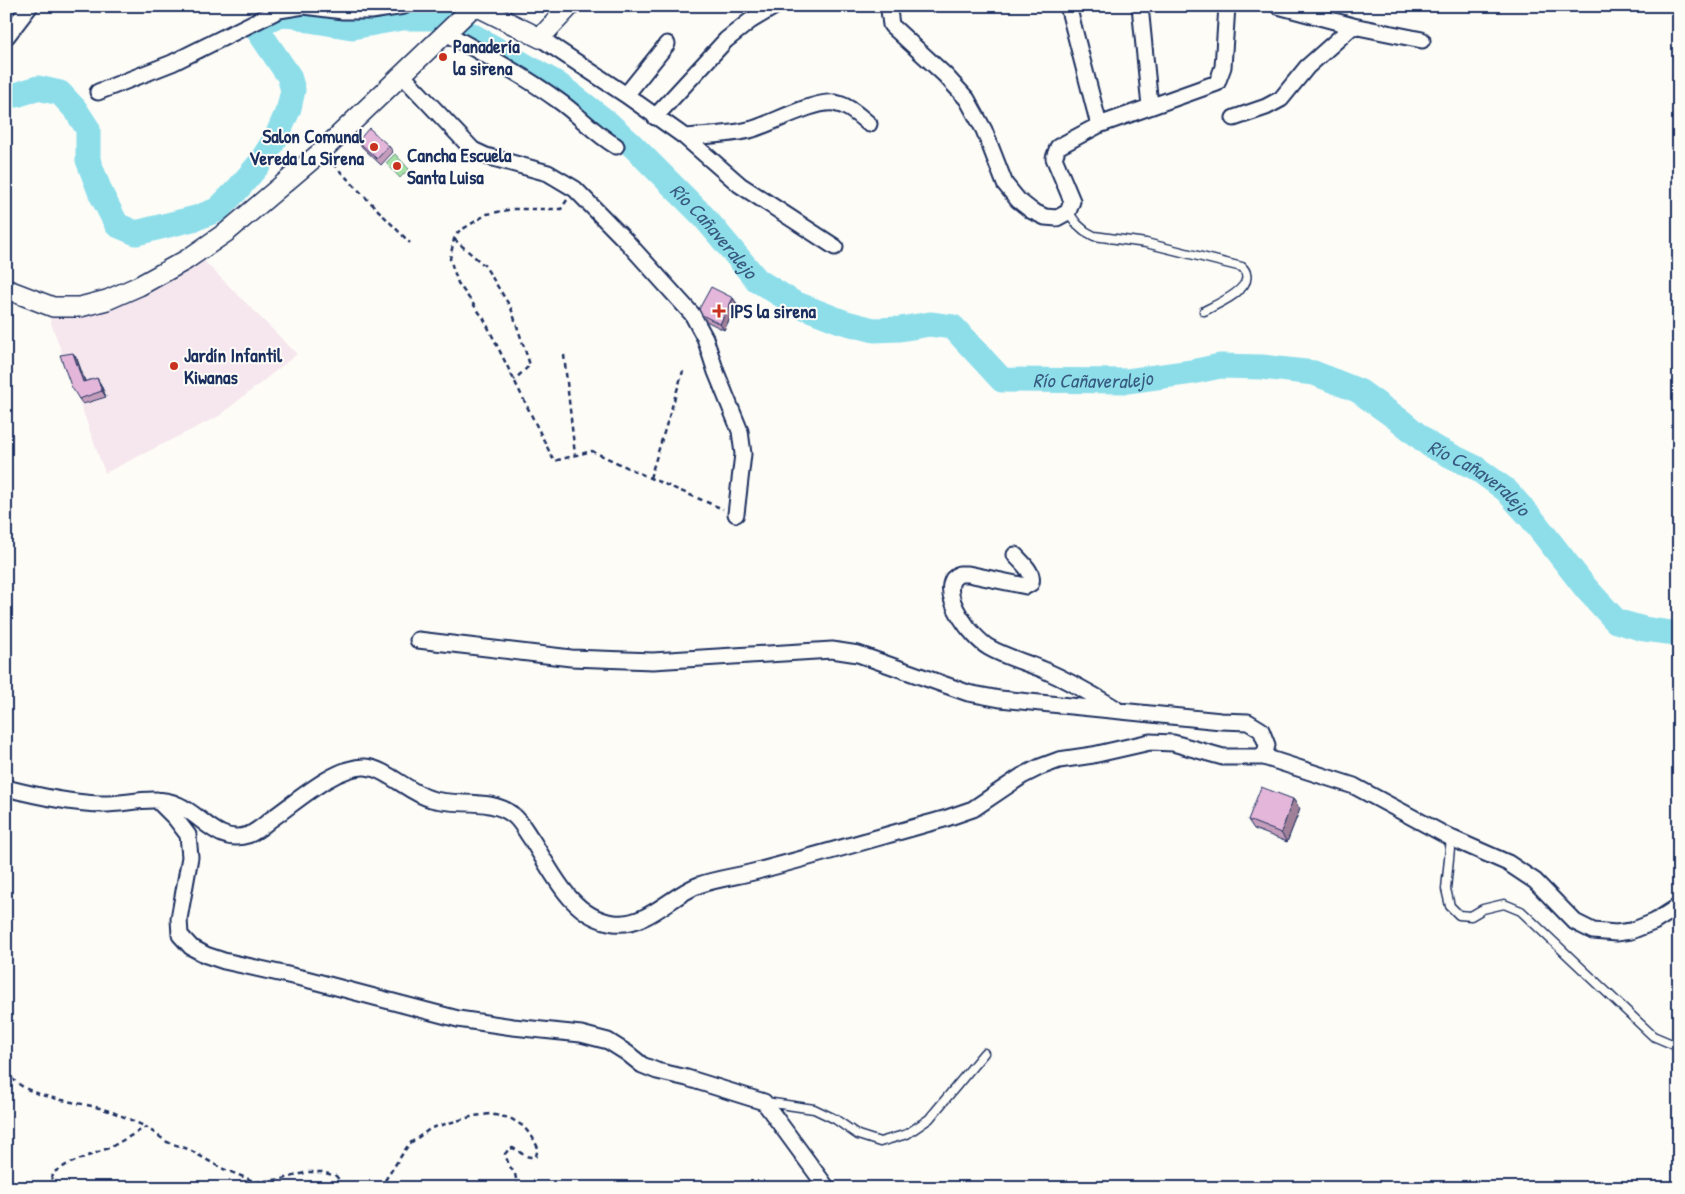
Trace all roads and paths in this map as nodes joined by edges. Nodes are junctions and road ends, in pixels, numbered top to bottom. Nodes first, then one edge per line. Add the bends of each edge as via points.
1 (30, 6) edge
2 (404, 6) edge
3 (570, 6) edge
4 (775, 6) edge
5 (891, 6) edge
6 (1068, 6) edge
7 (1140, 6) edge
8 (1226, 6) edge
9 (1278, 6) edge
10 (472, 9) edge
11 (1353, 26) junction
12 (444, 35) junction
13 (7, 36) edge
14 (540, 38) junction
15 (1422, 40) dead end
16 (667, 44) dead end
17 (402, 74) junction
18 (98, 92) dead end
19 (626, 95) junction
20 (1150, 106) junction
21 (655, 117) junction
22 (1234, 118) dead end
23 (869, 124) dead end
24 (1099, 124) junction
25 (685, 137) junction
26 (616, 146) dead end
27 (321, 152) junction
28 (561, 209) dead end
29 (1068, 212) junction
30 (454, 239) junction
31 (410, 243) dead end
32 (835, 247) dead end
33 (6, 289) edge
34 (1204, 311) dead end
35 (564, 355) dead end
36 (683, 371) dead end
37 (514, 380) junction
38 (575, 455) junction
39 (650, 478) junction
40 (736, 514) joint
41 (1015, 555) dead end
42 (418, 640) dead end
43 (1118, 710) junction
44 (1264, 758) junction
45 (6, 788) edge
46 (157, 800) junction
47 (1450, 838) junction
48 (1679, 906) edge
49 (1679, 1047) edge
50 (984, 1053) dead end
51 (6, 1071) edge
52 (764, 1102) junction
53 (146, 1127) junction
54 (48, 1188) edge
55 (341, 1188) edge
56 (380, 1188) edge
57 (518, 1188) edge
58 (827, 1188) edge

1 - 13 street
2 - 18 street via 371,11 304,6 279,10 172,63
3 - 14 street
4 - 21 street via 726,40
5 - 29 street via 891,25 968,99 1005,184 1018,200 1045,217 1057,218
6 - 24 street
7 - 20 street
8 - 20 street via 1223,67 1217,83
9 - 11 street
10 - 12 street
10 - 14 street
11 - 15 street
11 - 22 street via 1307,67 1282,99
12 - 17 street
12 - 26 street via 499,63 559,101
14 - 19 street
16 - 19 street
17 - 27 street
17 - 40 street via 473,150 548,173 575,190 628,242 692,314 705,338 740,431 743,454
19 - 21 street
20 - 24 street
21 - 25 street
23 - 25 street via 848,107 833,103 752,129
24 - 29 street via 1058,147 1054,158 1072,201
25 - 32 street via 740,185
27 - 31 path
27 - 33 street via 228,230 186,260 107,300 80,307 53,307
28 - 30 path via 513,209 486,214 458,232
29 - 34 lane via 1077,224 1094,236 1146,243 1242,267 1246,281 1241,290
30 - 37 path via 450,259 458,283 484,320
30 - 37 path via 485,266 510,308 530,365
35 - 38 path
36 - 39 path
37 - 38 path via 554,461
38 - 39 path via 592,451
39 - 40 path
41 - 43 street via 1030,572 1031,583 1026,586 968,574 959,574 953,579 951,589 961,619 986,646 1070,682
42 - 43 street via 571,658 654,661 832,650 858,654 968,693
43 - 44 street via 1248,722 1261,730 1267,745
44 - 46 street via 1224,757 1173,743 1150,742 1059,760 1022,776 973,809 697,886 634,922 616,923 600,920 583,911 563,890 516,816 503,808 432,799 368,767 348,769 330,778 263,826 248,834 232,837 214,831 177,804
44 - 47 street via 1354,786
45 - 46 street via 94,804
46 - 52 street via 188,835 190,857 179,918 180,935 191,947 206,955 458,1019 581,1034 608,1041 656,1071
47 - 48 street via 1508,863 1535,881 1575,922 1594,931 1630,931 1654,922
47 - 49 lane via 1446,889 1450,906 1459,915 1471,916 1504,904 1520,911 1653,1036
50 - 52 lane via 929,1119 907,1134 880,1142 858,1134 814,1109
51 - 53 path via 29,1091 106,1110
52 - 58 street
53 - 54 path via 111,1147 54,1172
53 - 55 path via 168,1142 256,1182 322,1172 336,1176
56 - 57 path via 409,1144 431,1128 490,1114 510,1118 523,1126 538,1148 532,1158 513,1148 505,1154

